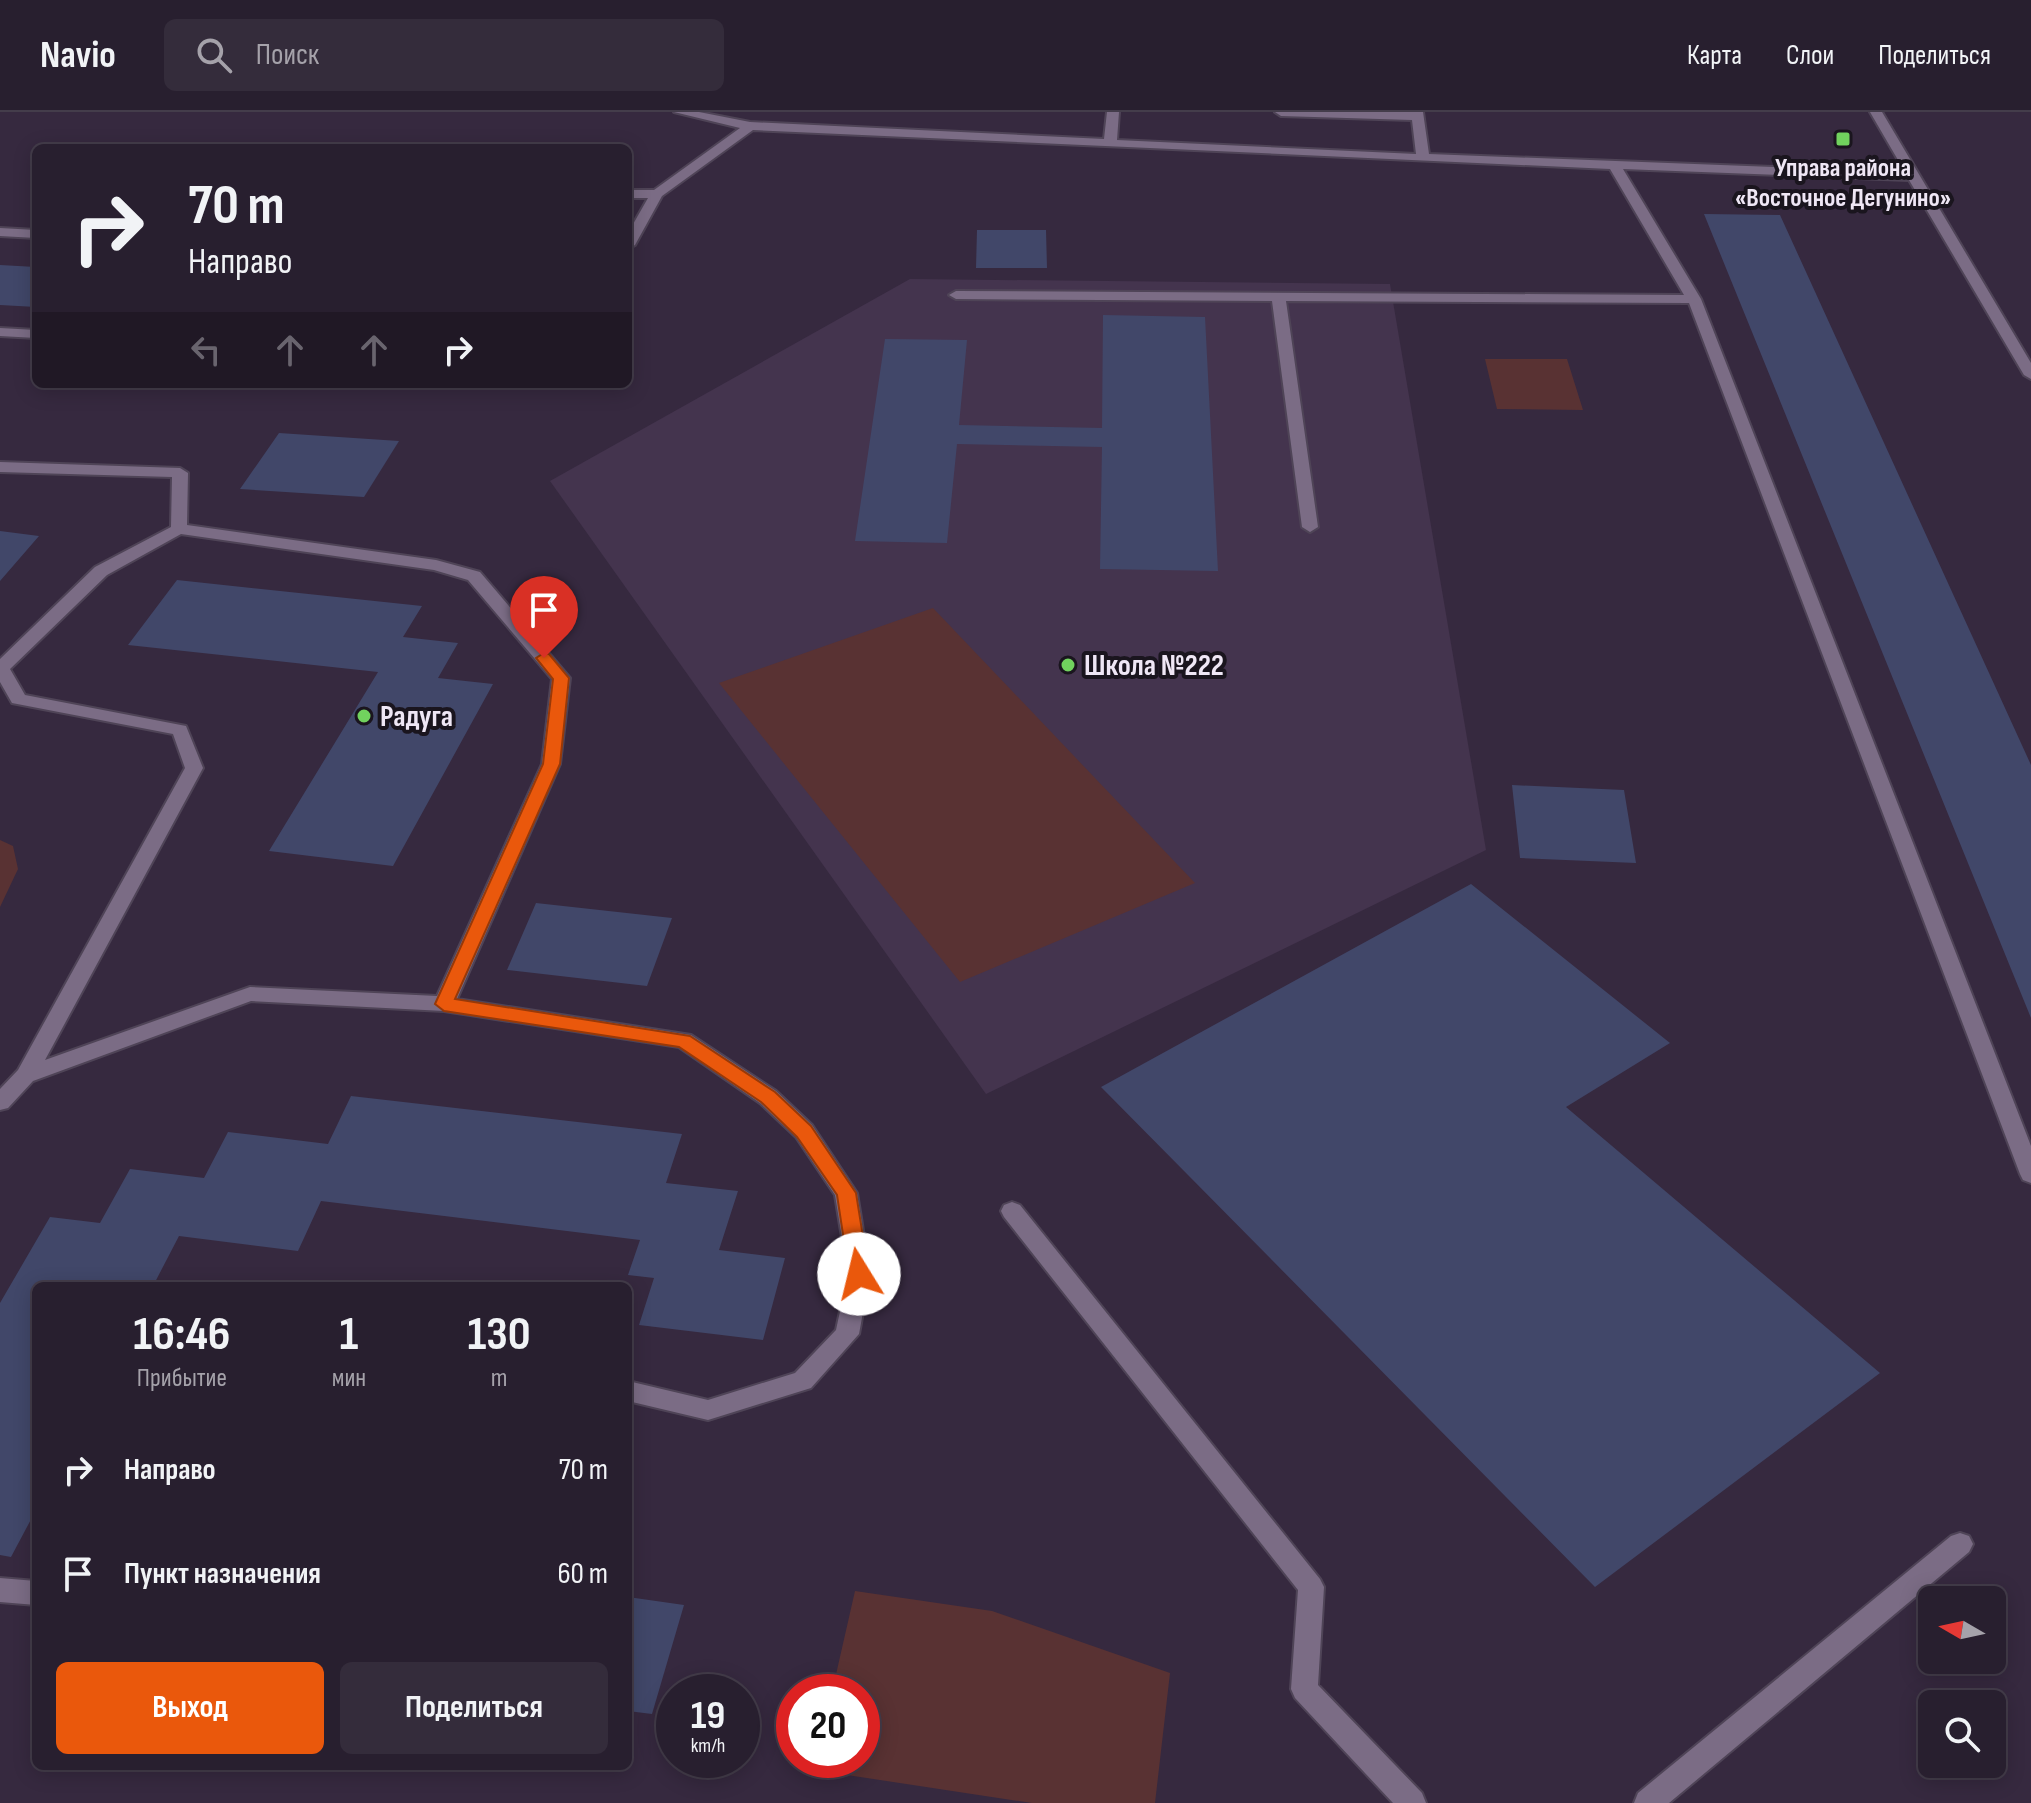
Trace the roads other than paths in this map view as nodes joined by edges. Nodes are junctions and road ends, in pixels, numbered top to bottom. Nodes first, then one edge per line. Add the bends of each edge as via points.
1 (680, 112) edge
2 (1113, 112) edge
3 (1281, 112) edge
4 (1876, 112) edge
5 (1418, 114) edge
6 (750, 126) junction
7 (1110, 143) junction
8 (1423, 158) junction
9 (1615, 166) junction
10 (1912, 176) junction
11 (632, 194) edge
12 (657, 194) junction
13 (0, 232) edge
14 (32, 234) edge
15 (632, 238) edge
16 (956, 295) dead end
17 (1278, 295) junction
18 (1694, 299) junction
19 (0, 332) edge
20 (32, 334) edge
21 (2031, 375) edge
22 (0, 467) edge
23 (1310, 527) dead end
24 (179, 529) junction
25 (1, 669) edge
26 (444, 1004) junction
27 (26, 1075) junction
28 (0, 1102) edge
29 (2031, 1174) edge
30 (1012, 1211) dead end
31 (632, 1392) edge
32 (1960, 1544) dead end
33 (0, 1590) edge
34 (32, 1593) edge
35 (1412, 1803) edge
36 (1648, 1803) edge

1 - 6 street
2 - 7 street
3 - 5 street
4 - 10 street
5 - 8 street
6 - 7 street
6 - 12 street
7 - 8 street
8 - 9 street
9 - 10 street
9 - 18 street
10 - 21 street
11 - 12 street
12 - 15 street
13 - 14 street
16 - 17 street
17 - 18 street
17 - 23 street
18 - 29 street
19 - 20 street
22 - 24 street via 180,473
24 - 25 street via 101,571
24 - 26 street via 436,565 474,576 561,678 551,764
25 - 27 street via 18,699 180,730 194,768
26 - 27 street via 250,994
26 - 31 street via 684,1040 768,1097 804,1131 846,1193 859,1274 847,1334 803,1381 708,1410
27 - 28 street
30 - 35 street via 1311,1587 1304,1689
32 - 36 street
33 - 34 street

